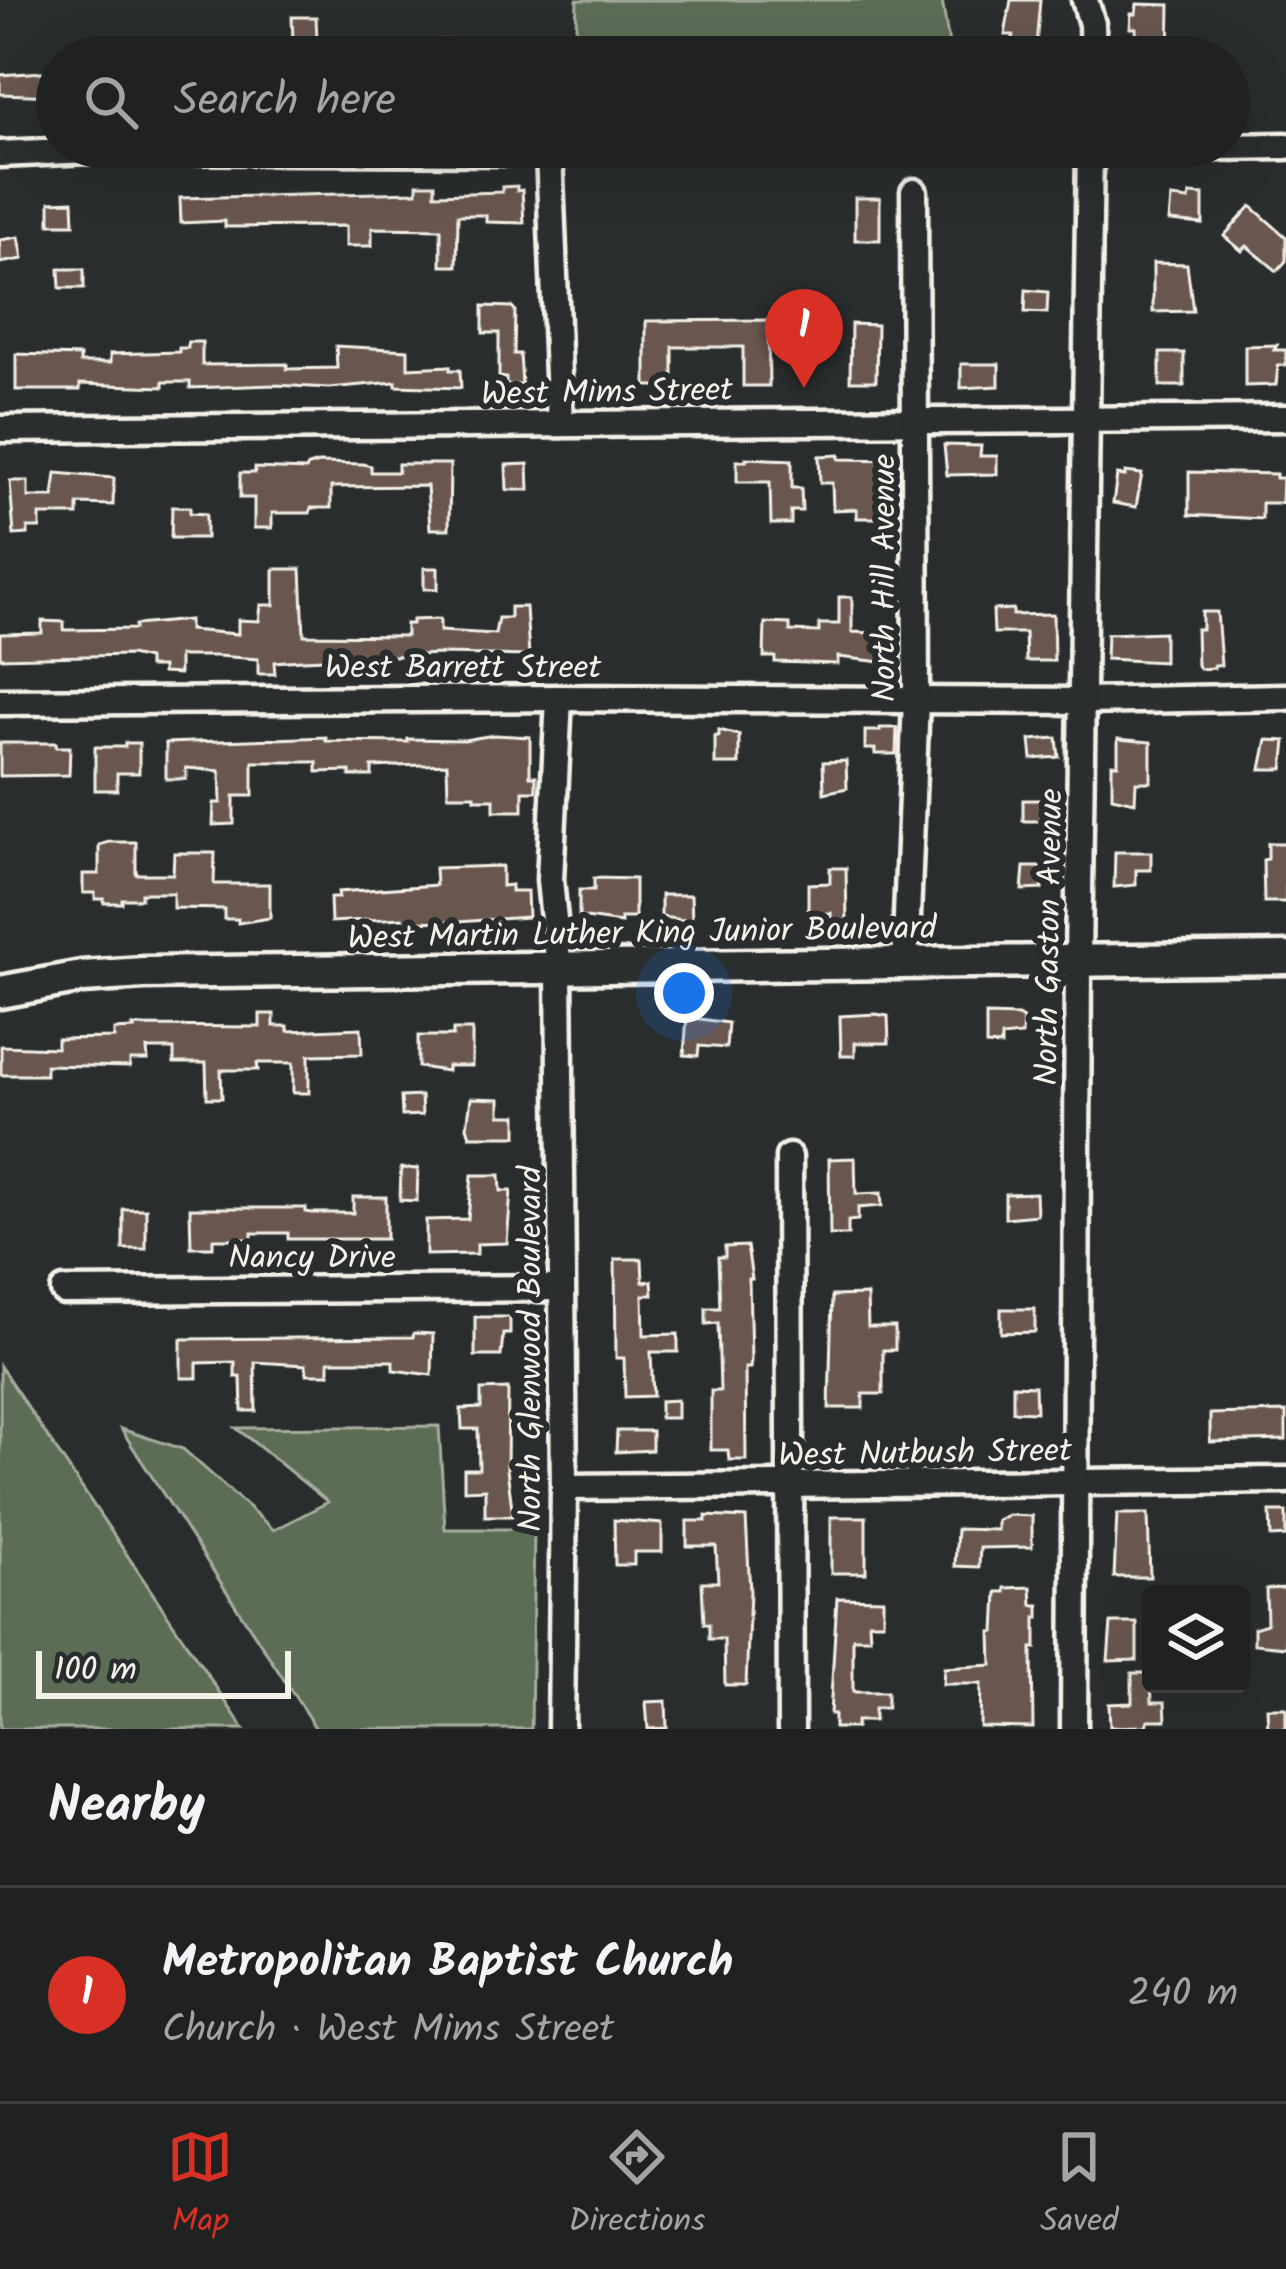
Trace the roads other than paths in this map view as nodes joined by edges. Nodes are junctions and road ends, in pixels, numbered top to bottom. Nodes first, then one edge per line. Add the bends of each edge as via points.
1 (1085, 0) edge
2 (1092, 36) edge
3 (1250, 146) edge
4 (1286, 146) edge
5 (36, 152) edge
6 (0, 154) edge
7 (551, 168) edge
8 (1090, 168) edge
9 (914, 192) dead end
10 (1286, 418) edge
11 (916, 421) junction
12 (1086, 421) junction
13 (560, 424) junction
14 (0, 429) edge
15 (1286, 697) edge
16 (560, 698) junction
17 (916, 701) junction
18 (1084, 701) junction
19 (0, 702) edge
20 (1286, 958) edge
21 (1078, 961) junction
22 (905, 964) junction
23 (559, 969) junction
24 (0, 992) edge
25 (789, 1157) dead end
26 (561, 1288) junction
27 (64, 1291) dead end
28 (1286, 1480) edge
29 (1074, 1483) junction
30 (788, 1486) junction
31 (564, 1487) junction
32 (561, 1729) edge
33 (791, 1729) edge
34 (1074, 1729) edge

1 - 2 street
3 - 4 street
5 - 6 street
7 - 13 street
8 - 12 street, North Gaston Avenue
9 - 11 street, North Hill Avenue
10 - 12 street, West Mims Street
11 - 12 street, West Mims Street
11 - 13 street, West Mims Street
11 - 17 street, North Hill Avenue
12 - 18 street, North Gaston Avenue
13 - 14 street, West Mims Street
15 - 18 street, West Barrett Street
16 - 17 street, West Barrett Street
16 - 19 street, West Barrett Street
16 - 23 street, North Glenwood Boulevard via 550,880
17 - 18 street, West Barrett Street
17 - 22 street, North Hill Avenue
18 - 21 street, North Gaston Avenue
20 - 21 main road, West Martin Luther King Junior Boulevard
21 - 22 main road, West Martin Luther King Junior Boulevard
21 - 29 street, North Gaston Avenue
22 - 23 main road, West Martin Luther King Junior Boulevard
23 - 24 main road, West Martin Luther King Junior Boulevard via 143,973
23 - 26 street, North Glenwood Boulevard
25 - 30 street
26 - 27 street, Nancy Drive
26 - 31 street, North Glenwood Boulevard
28 - 29 street, West Nutbush Street
29 - 30 street, West Nutbush Street
29 - 34 street, North Gaston Avenue
30 - 31 street, West Nutbush Street
30 - 33 street
31 - 32 street, North Glenwood Boulevard

